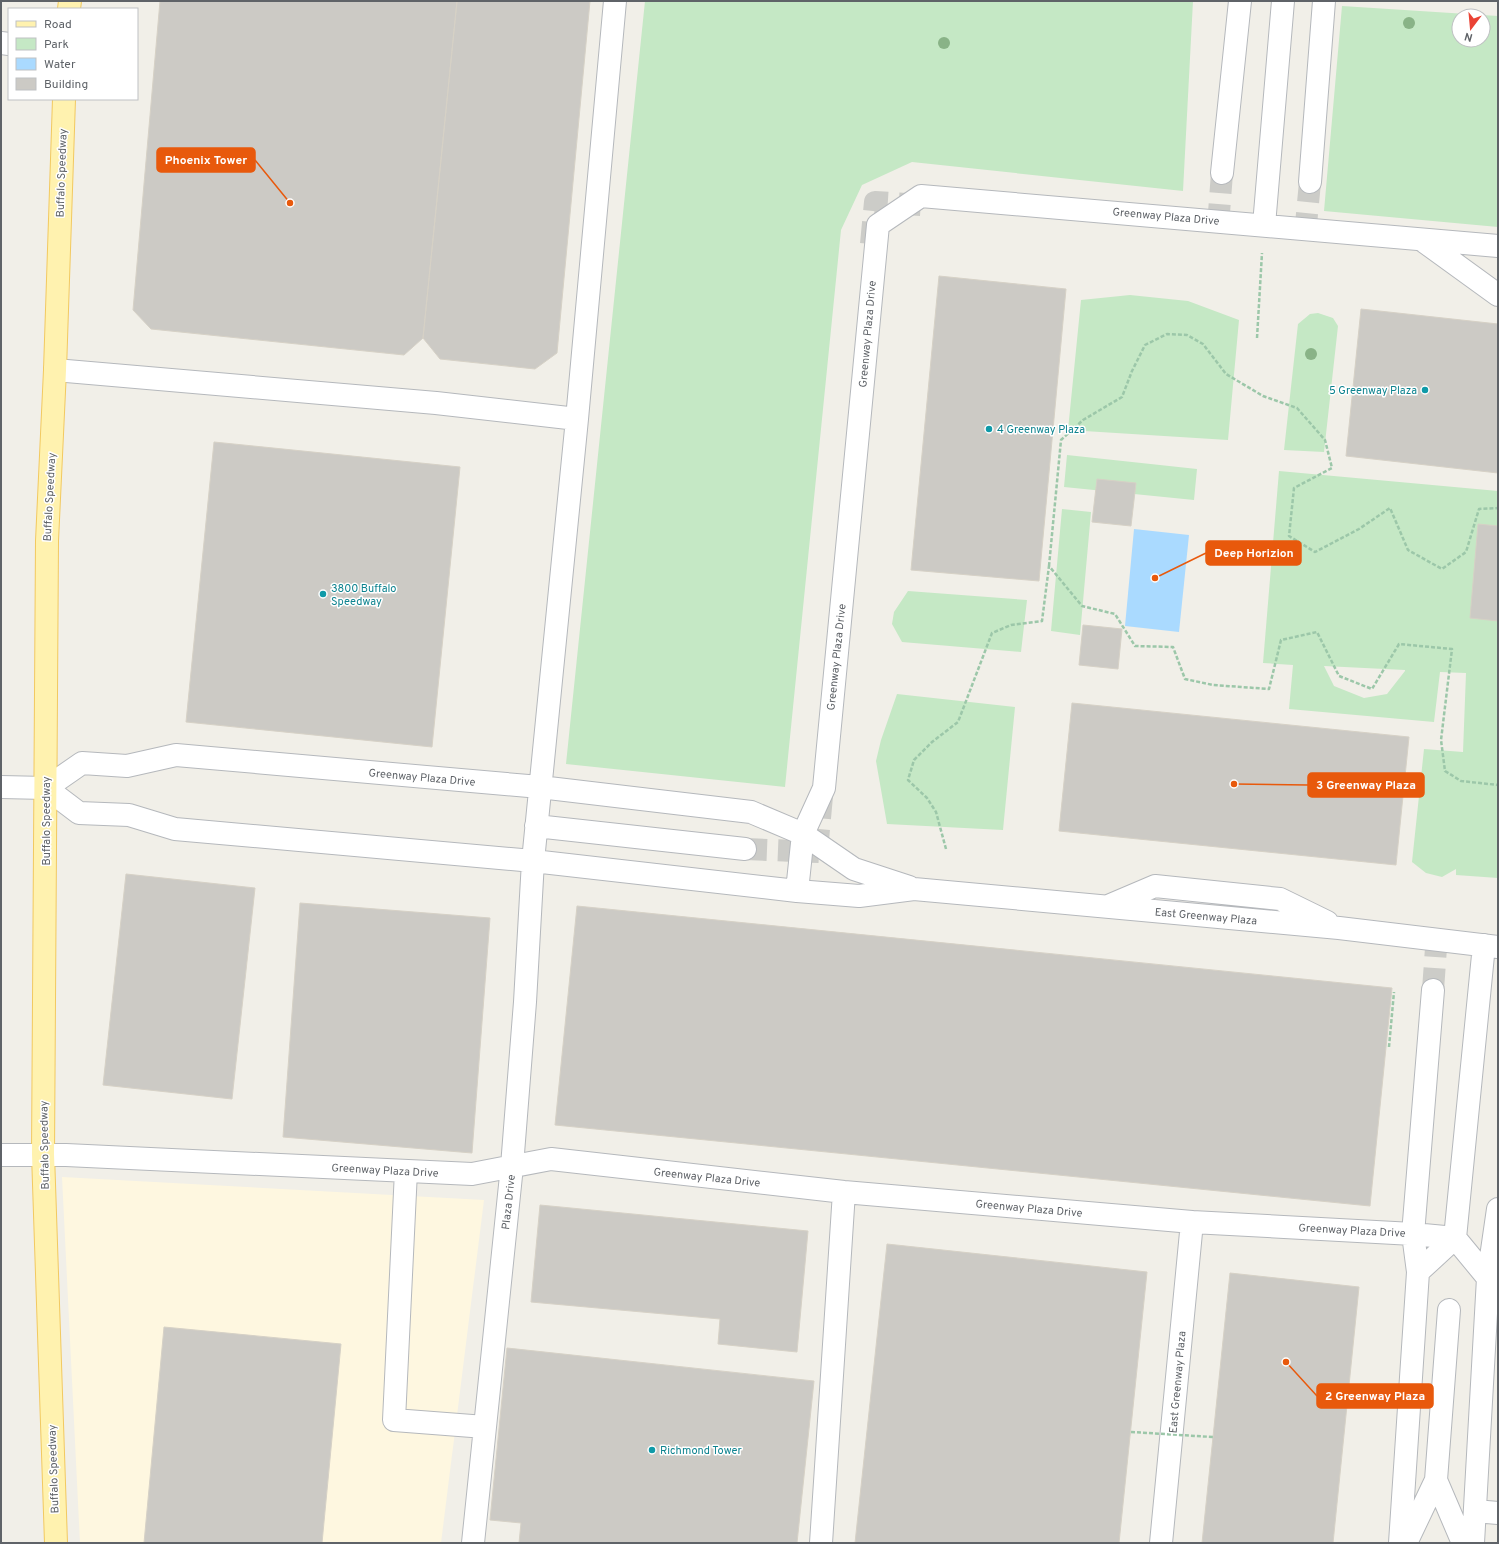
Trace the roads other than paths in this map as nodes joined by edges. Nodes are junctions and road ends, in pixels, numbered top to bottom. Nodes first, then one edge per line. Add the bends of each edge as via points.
1 (615, 1) edge
2 (1240, 1) edge
3 (1283, 1) edge
4 (1324, 1) edge
5 (64, 100) edge
6 (1222, 173) tunnel mouth
7 (1310, 182) tunnel mouth
8 (1264, 225) junction
9 (1422, 240) junction
10 (1498, 246) edge
11 (1498, 295) edge
12 (55, 370) junction
13 (577, 419) junction
14 (1, 787) edge
15 (46, 788) junction
16 (540, 788) junction
17 (536, 826) junction
18 (803, 834) junction
19 (744, 849) tunnel mouth
20 (533, 861) junction
21 (914, 889) junction
22 (797, 891) junction
23 (1491, 946) edge
24 (1433, 990) tunnel mouth
25 (43, 1154) junction
26 (1, 1155) edge
27 (512, 1166) junction
28 (406, 1171) junction
29 (844, 1192) junction
30 (1498, 1209) edge
31 (1192, 1222) junction
32 (1413, 1234) junction
33 (1455, 1238) junction
34 (1418, 1272) junction
35 (1488, 1278) junction
36 (1449, 1310) dead end
37 (485, 1427) junction
38 (1436, 1480) junction
39 (1475, 1511) junction
40 (1498, 1513) edge
41 (56, 1543) edge
42 (473, 1543) edge
43 (821, 1543) edge
44 (1161, 1543) edge
45 (1400, 1543) edge
46 (1406, 1543) edge
47 (1463, 1543) edge
48 (1473, 1543) edge

1 - 13 street, Plaza Drive
2 - 6 street
3 - 8 street
4 - 7 street
5 - 12 main road, Buffalo Speedway
8 - 9 street
8 - 18 street, Greenway Plaza Drive via 922,196 878,226 824,788
9 - 10 street
9 - 11 street
12 - 13 street via 436,403
12 - 15 main road, Buffalo Speedway via 47,541
13 - 16 street, Plaza Drive
14 - 15 street
15 - 16 street, Greenway Plaza Drive via 82,763 127,766 176,755
15 - 20 street via 79,814 130,815 175,829
15 - 25 main road, Buffalo Speedway
16 - 17 street, Plaza Drive
16 - 18 street, Greenway Plaza Drive via 751,812
17 - 19 street
17 - 20 street, Plaza Drive
18 - 21 street, Greenway Plaza Drive via 854,869
18 - 22 street, Greenway Plaza Drive
20 - 22 street
20 - 27 street, Plaza Drive
21 - 22 street via 859,896
21 - 23 street via 1107,906 1154,886 1280,898 1339,928
23 - 33 street
24 - 32 street, Greenway Plaza Drive
25 - 26 street, Greenway Plaza Drive
25 - 28 street, Greenway Plaza Drive
25 - 41 main road, Buffalo Speedway
27 - 28 street, Greenway Plaza Drive via 472,1174
27 - 29 street, Greenway Plaza Drive via 551,1159
27 - 37 street, Plaza Drive
28 - 37 street via 394,1420
29 - 31 street, Greenway Plaza Drive
29 - 43 street
30 - 35 street
31 - 32 street, Greenway Plaza Drive
31 - 44 street, East Greenway Plaza
32 - 33 street, Greenway Plaza Drive
32 - 34 street, Greenway Plaza Drive
33 - 34 street
33 - 35 street
34 - 45 street, Greenway Plaza Drive
35 - 39 street
36 - 38 street
37 - 42 street, Plaza Drive
38 - 46 street
38 - 47 street
39 - 40 street
39 - 48 street

